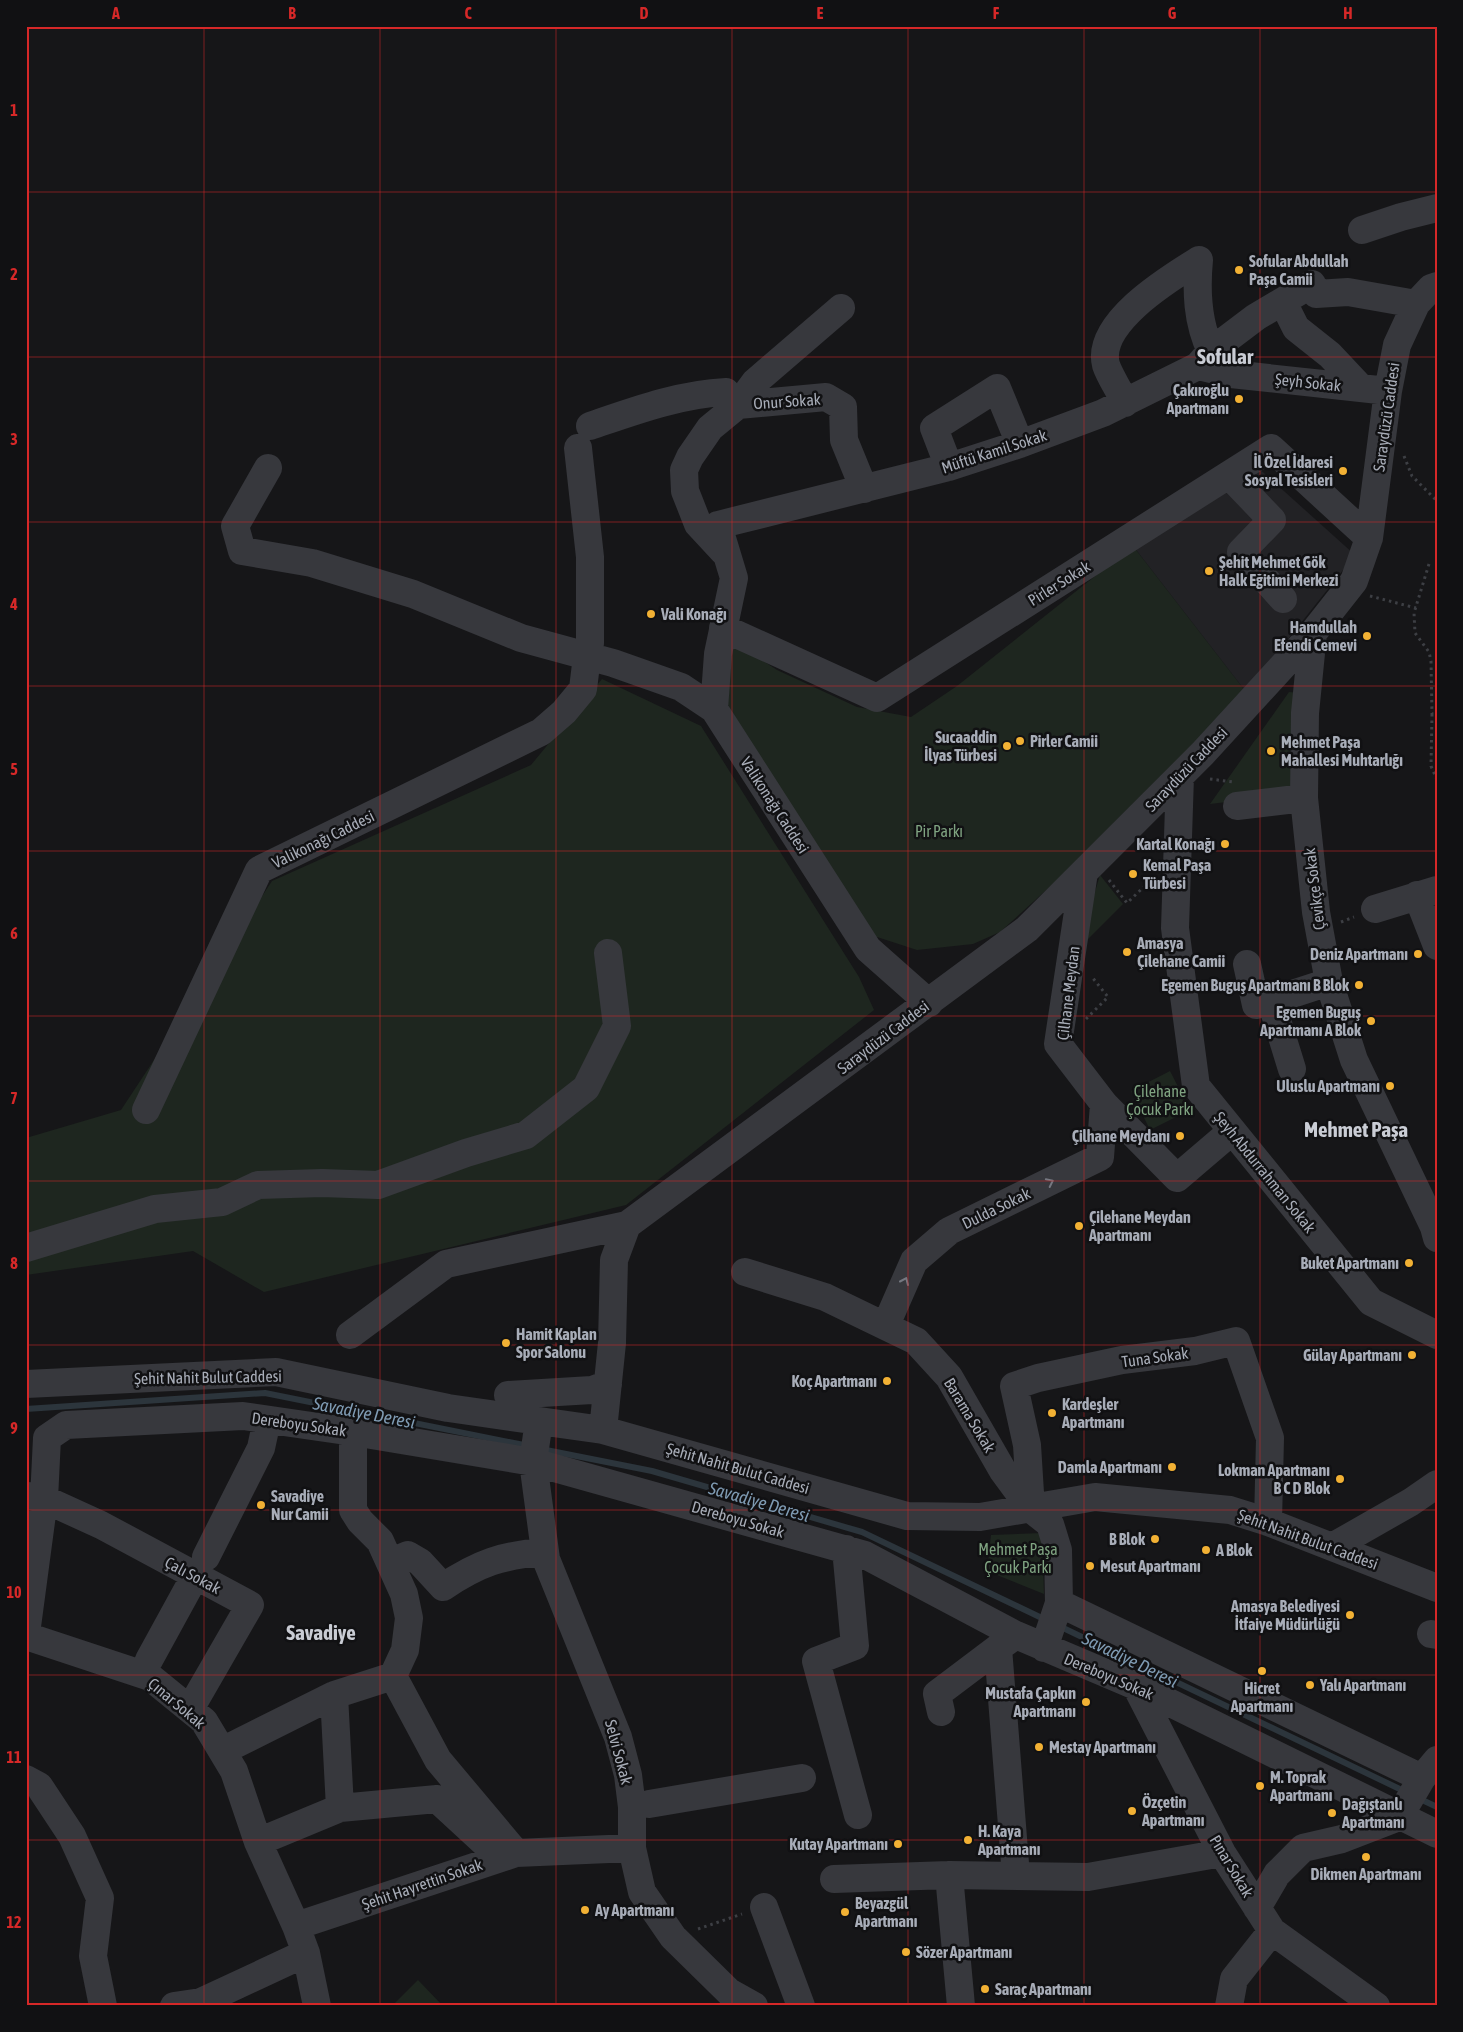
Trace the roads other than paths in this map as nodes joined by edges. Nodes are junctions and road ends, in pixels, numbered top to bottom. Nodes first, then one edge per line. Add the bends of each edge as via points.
1 (1437, 208) edge
2 (1362, 230) dead end
3 (1437, 286) edge
4 (1283, 302) junction
5 (1416, 304) junction
6 (841, 308) dead end
7 (1205, 358) junction
8 (1361, 388) junction
9 (1388, 391) junction
10 (1126, 403) junction
11 (738, 405) junction
12 (1020, 444) junction
13 (949, 467) junction
14 (268, 468) dead end
15 (1229, 475) junction
16 (864, 489) junction
17 (1369, 538) junction
18 (727, 555) junction
19 (1284, 600) dead end
20 (723, 628) junction
21 (1313, 632) junction
22 (588, 656) junction
23 (714, 709) junction
24 (1180, 776) junction
25 (1304, 798) junction
26 (1237, 806) dead end
27 (1084, 872) junction
28 (1427, 892) edge
29 (1376, 909) road end
30 (1437, 946) edge
31 (608, 953) dead end
32 (1247, 964) dead end
33 (1329, 982) junction
34 (1271, 1001) junction
35 (929, 1003) junction
36 (1292, 1069) dead end
37 (1104, 1104) junction
38 (146, 1110) dead end
39 (1236, 1136) junction
40 (1434, 1222) edge
41 (627, 1225) junction
42 (26, 1248) edge
43 (745, 1272) dead end
44 (886, 1325) junction
45 (350, 1335) dead end
46 (1437, 1335) edge
47 (190, 1380) junction
48 (26, 1384) edge
49 (608, 1384) junction
50 (508, 1395) dead end
51 (197, 1415) junction
52 (267, 1420) junction
53 (539, 1421) junction
54 (603, 1430) junction
55 (353, 1432) junction
56 (533, 1462) junction
57 (1437, 1484) edge
58 (35, 1497) edge
59 (1031, 1509) junction
60 (1268, 1522) junction
61 (1332, 1547) junction
62 (846, 1549) junction
63 (545, 1552) junction
64 (391, 1562) junction
65 (201, 1566) junction
66 (1437, 1588) edge
67 (1059, 1603) junction
68 (26, 1635) edge
69 (1007, 1642) junction
70 (1045, 1644) junction
71 (150, 1660) dead end
72 (393, 1676) junction
73 (1136, 1686) junction
74 (334, 1695) junction
75 (190, 1709) junction
76 (941, 1712) dead end
77 (222, 1751) junction
78 (1426, 1775) edge
79 (802, 1778) dead end
80 (26, 1779) edge
81 (649, 1804) dead end
82 (340, 1808) junction
83 (858, 1815) dead end
84 (1399, 1817) junction
85 (1437, 1834) edge
86 (258, 1842) junction
87 (632, 1848) junction
88 (1222, 1853) junction
89 (508, 1855) junction
90 (949, 1875) junction
91 (1016, 1876) junction
92 (834, 1879) dead end
93 (764, 1906) road end
94 (1257, 1908) junction
95 (296, 1926) junction
96 (1272, 1931) junction
97 (306, 1953) junction
98 (204, 2004) edge
99 (103, 2006) edge
100 (174, 2006) edge
101 (317, 2006) edge
102 (754, 2006) edge
103 (801, 2006) edge
104 (961, 2006) edge
105 (1229, 2006) edge
106 (1376, 2006) edge

1 - 2 street
3 - 5 street, Saraydüzü Caddesi
4 - 5 street, Müftü Kamil Sokak via 1312,284 1316,294 1348,292
4 - 7 street, Müftü Kamil Sokak via 1256,317
4 - 8 street via 1296,328 1330,355
5 - 9 street, Saraydüzü Caddesi via 1397,345
6 - 11 street via 755,382
7 - 8 street, Şeyh Sokak via 1231,374
7 - 10 street, Müftü Kamil Sokak
7 - 10 street via 1198,302 1199,260 1134,305 1113,332 1107,345 1106,364
8 - 9 street, Şeyh Sokak
9 - 17 street, Saraydüzü Caddesi
10 - 12 street, Müftü Kamil Sokak
11 - 16 street, Onur Sokak via 826,397 843,406 844,440
11 - 18 street, Onur Sokak via 710,428 684,470 685,491 698,524
11 - 22 street via 726,392 704,393 622,415 584,437 590,557
12 - 13 street, Müftü Kamil Sokak
12 - 13 street via 997,388 934,428
13 - 16 street, Müftü Kamil Sokak
14 - 22 street, Valikonağı Caddesi via 235,526 242,551 312,563 395,588 521,638
15 - 17 street, Pirler Sokak via 1271,448
15 - 19 street via 1272,520 1241,552
15 - 20 street, Pirler Sokak via 877,698
16 - 18 street, Müftü Kamil Sokak via 718,525
17 - 21 street, Saraydüzü Caddesi via 1354,581
18 - 20 street, Müftü Kamil Sokak via 734,578
20 - 23 street, Müftü Kamil Sokak
21 - 24 street, Saraydüzü Caddesi
21 - 25 street, Çevikçe Sokak via 1306,713
22 - 23 street, Valikonağı Caddesi via 682,686
22 - 38 street, Valikonağı Caddesi via 583,689 541,732 259,870
23 - 35 street, Valikonağı Caddesi via 868,949
24 - 27 street, Saraydüzü Caddesi
24 - 39 street, Şeyh Abdurrahman Sokak via 1175,928 1196,1086
25 - 26 street
25 - 33 street, Çevikçe Sokak via 1318,930
27 - 35 street, Saraydüzü Caddesi via 1027,929
27 - 37 street, Çilhane Meydan via 1058,1044
28 - 29 street
28 - 30 street
31 - 42 street via 617,1026 586,1088 526,1135 378,1185 258,1185 222,1202 155,1209
32 - 34 street via 1256,1005
33 - 34 street
33 - 40 street, Çevikçe Sokak via 1354,1060
34 - 36 street
35 - 41 street, Saraydüzü Caddesi
37 - 39 street, Çilhane Meydan via 1177,1178
44 -> 37 street, Dulda Sokak via 914,1261 949,1231 1100,1157
39 - 46 street, Şeyh Abdurrahman Sokak via 1371,1302
41 - 45 street via 446,1264
41 - 49 street via 614,1260
43 - 44 street, Barama Sokak via 825,1298
44 - 59 street, Barama Sokak via 916,1340 949,1377 1003,1471
47 - 48 street, Şehit Nahit Bulut Caddesi
47 - 51 street
47 - 53 street, Şehit Nahit Bulut Caddesi via 276,1372 448,1408
49 - 50 street via 592,1390
49 - 54 street
51 - 52 street, Dereboyu Sokak
51 - 58 street, Dereboyu Sokak via 66,1425 47,1438
52 - 55 street, Dereboyu Sokak
52 - 65 street via 261,1448
53 - 54 street, Şehit Nahit Bulut Caddesi
53 - 56 street, Selvi Sokak
54 - 59 street, Şehit Nahit Bulut Caddesi via 907,1516 980,1518
55 - 56 street, Dereboyu Sokak
55 - 64 street via 352,1510 380,1541
56 - 62 street, Dereboyu Sokak
56 - 63 street, Selvi Sokak
57 - 61 street
58 - 65 street, Çalı Sokak
58 - 68 street
59 - 60 street, Şehit Nahit Bulut Caddesi via 1095,1497 1230,1510
59 - 60 street, Tuna Sokak via 1027,1445 1014,1386 1122,1360 1195,1351 1236,1341 1270,1438
59 - 67 street, Barama Sokak via 1050,1524 1058,1550
60 - 61 street, Şehit Nahit Bulut Caddesi
61 - 66 street, Şehit Nahit Bulut Caddesi
62 - 69 street, Dereboyu Sokak via 865,1555
62 - 83 street via 854,1646 816,1661
63 - 64 street via 501,1558 470,1569 443,1587 420,1562 408,1555
63 - 87 street, Selvi Sokak via 618,1737 632,1807
64 - 72 street via 404,1594 409,1618 405,1650
65 - 71 street
65 - 75 street, Çalı Sokak via 250,1605
67 - 70 street
67 - 78 street
68 - 75 street, Çınar Sokak via 150,1678
69 - 70 street, Dereboyu Sokak
69 - 76 street via 937,1694
69 - 91 street
70 - 73 street, Dereboyu Sokak
72 - 74 street
72 - 89 street via 438,1760
73 - 84 street, Dereboyu Sokak
73 - 88 street, Pınar Sokak
74 - 77 street
74 - 82 street
75 - 77 street, Çınar Sokak via 204,1721
77 - 86 street, Çınar Sokak via 234,1771
78 - 84 street
79 - 81 street
80 - 99 street via 39,1786 72,1836 100,1898 93,1956
82 - 86 street
82 - 89 street via 436,1799
84 - 85 street, Dereboyu Sokak
84 - 94 street via 1342,1839 1303,1848 1277,1874
86 - 95 street, Çınar Sokak
87 - 89 street, Şehit Hayrettin Sokak
87 - 102 street, Selvi Sokak via 642,1892 673,1937 729,1992
88 - 91 street via 1088,1877
88 - 94 street, Pınar Sokak
89 - 95 street, Şehit Hayrettin Sokak
90 - 91 street
90 - 92 street
90 - 104 street
93 - 103 street
94 - 96 street, Pınar Sokak
95 - 97 street
96 - 105 street via 1234,1979
96 - 106 street, Pınar Sokak
97 - 98 street
97 - 101 street
98 - 100 street

